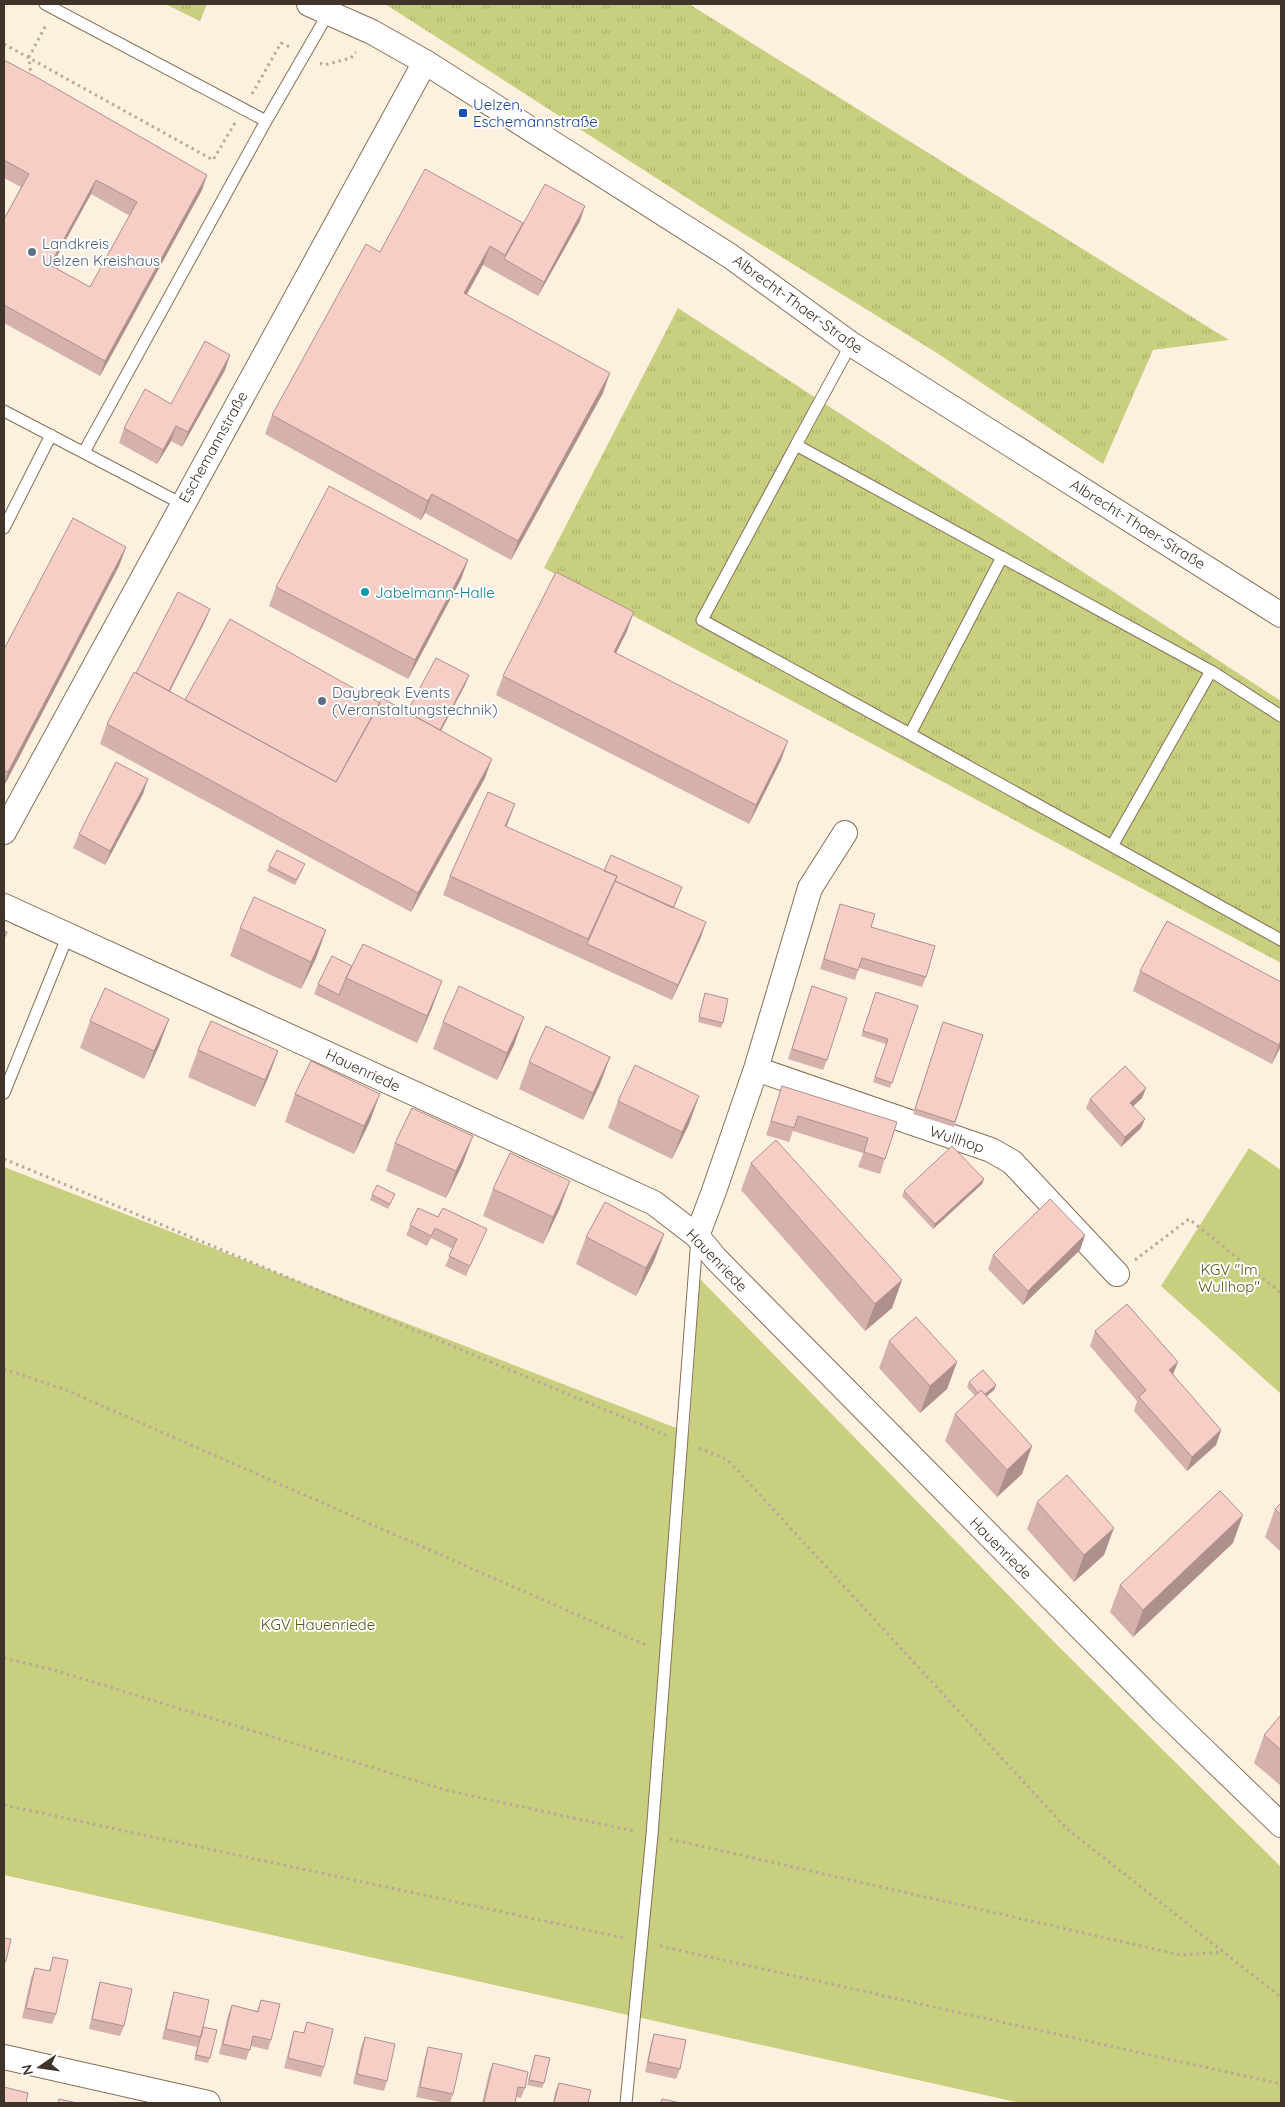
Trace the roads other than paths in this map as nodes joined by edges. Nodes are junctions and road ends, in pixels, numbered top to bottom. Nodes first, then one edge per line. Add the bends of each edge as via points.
1 (50, 6) edge
2 (319, 8) edge
3 (425, 62) junction
4 (266, 120) junction
5 (851, 344) junction
6 (4, 411) edge
7 (51, 435) junction
8 (796, 445) junction
9 (84, 452) junction
10 (182, 504) junction
11 (4, 528) edge
12 (1002, 557) junction
13 (1281, 615) edge
14 (1211, 671) junction
15 (1281, 716) edge
16 (910, 734) junction
17 (4, 832) edge
18 (846, 833) dead end
19 (1112, 846) junction
20 (4, 906) edge
21 (68, 935) junction
22 (1281, 940) edge
23 (756, 1069) junction
24 (4, 1094) edge
25 (697, 1236) junction
26 (1117, 1274) road end
27 (1281, 1826) edge
28 (4, 2057) edge
29 (208, 2103) edge
30 (626, 2103) edge

1 - 4 lane
2 - 3 street, Albrecht-Thaer-Straße via 372,32
2 - 4 lane
3 - 5 street, Albrecht-Thaer-Straße via 730,256
3 - 10 street, Eschemannstraße
4 - 9 lane
5 - 8 lane
5 - 13 street, Albrecht-Thaer-Straße
6 - 7 lane
7 - 9 lane
7 - 11 lane
8 - 12 lane
8 - 16 lane via 702,620
9 - 10 lane
10 - 17 street, Eschemannstraße
12 - 14 lane
12 - 16 lane
14 - 15 lane
14 - 19 lane
16 - 19 lane
18 - 23 street via 810,888
19 - 22 lane
20 - 21 street, Hauenriede
21 - 24 lane
21 - 25 street, Hauenriede via 654,1203
23 - 25 street
23 - 26 street, Wullhop via 991,1150 1012,1162
25 - 27 street, Hauenriede via 716,1259 1107,1655
25 - 30 lane via 652,1835
28 - 29 street

